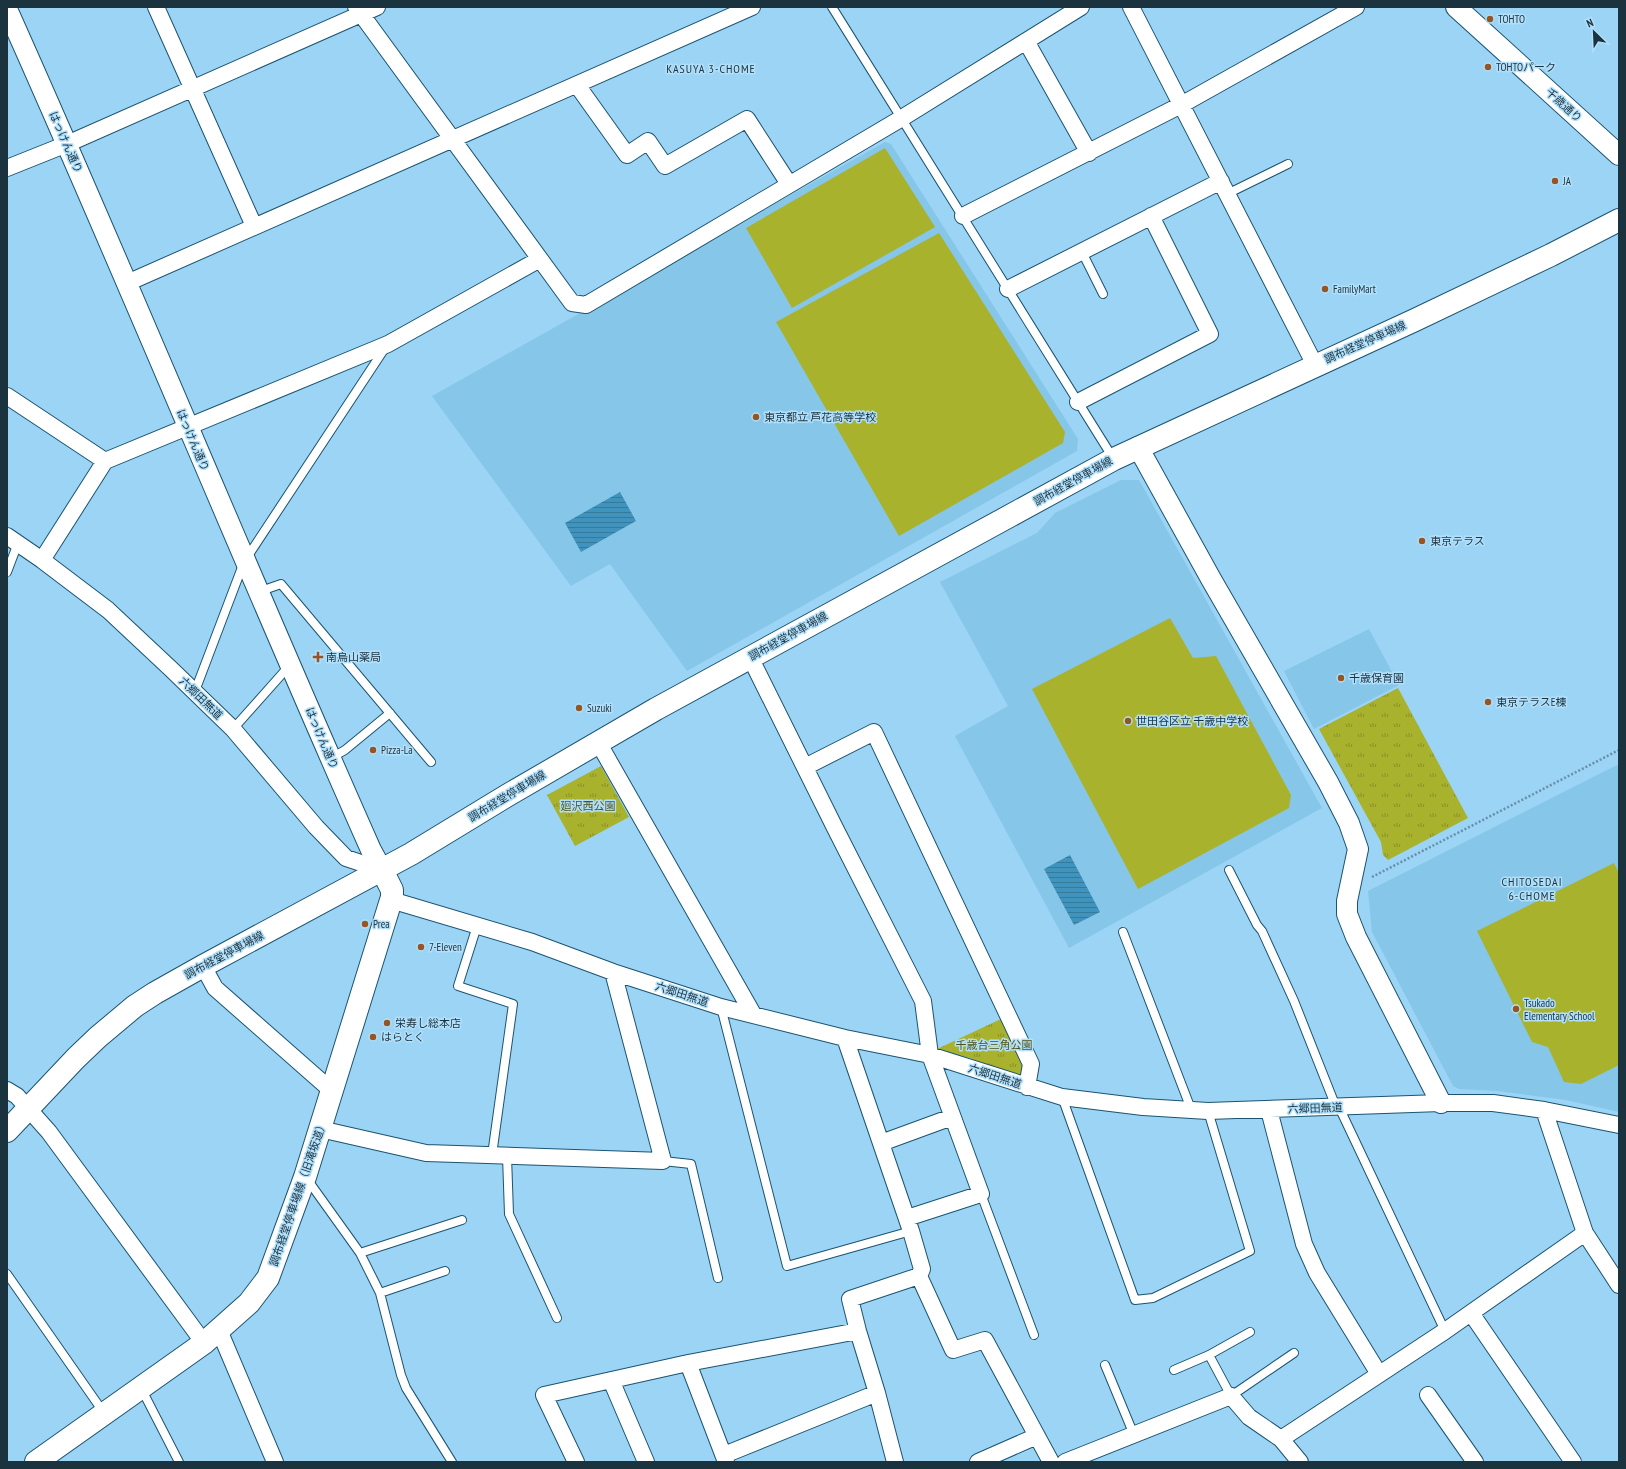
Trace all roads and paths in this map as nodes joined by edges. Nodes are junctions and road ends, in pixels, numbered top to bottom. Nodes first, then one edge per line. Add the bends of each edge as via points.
1 (156, 7) edge
2 (377, 7) edge
3 (752, 7) edge
4 (832, 7) edge
5 (1081, 7) edge
6 (1131, 7) edge
7 (1356, 7) edge
8 (1456, 7) edge
9 (7, 9) edge
10 (358, 11) edge
11 (1026, 41) junction
12 (577, 85) junction
13 (193, 88) junction
14 (1181, 104) junction
15 (902, 118) junction
16 (452, 140) junction
17 (67, 144) junction
18 (1089, 153) junction
19 (1619, 155) edge
20 (1288, 164) dead end
21 (7, 168) edge
22 (789, 184) junction
23 (1224, 188) junction
24 (963, 216) junction
25 (1151, 216) junction
26 (1619, 220) edge
27 (254, 226) junction
28 (1082, 252) junction
29 (540, 259) junction
30 (127, 283) junction
31 (1008, 289) junction
32 (1103, 294) dead end
33 (388, 344) junction
34 (1315, 365) junction
35 (7, 396) edge
36 (1078, 402) junction
37 (188, 426) junction
38 (1138, 447) junction
39 (1114, 459) junction
40 (105, 461) junction
41 (13, 540) edge
42 (42, 560) junction
43 (244, 562) junction
44 (7, 572) edge
45 (257, 592) junction
46 (750, 657) junction
47 (290, 664) junction
48 (195, 691) junction
49 (390, 713) junction
50 (233, 729) junction
51 (598, 742) junction
52 (1619, 750) edge
53 (330, 758) junction
54 (431, 762) dead end
55 (805, 767) junction
56 (382, 870) junction
57 (1229, 870) dead end
58 (1350, 888) junction
59 (391, 900) junction
60 (477, 926) junction
61 (1123, 932) dead end
62 (203, 966) junction
63 (613, 972) junction
64 (722, 1007) junction
65 (753, 1014) junction
66 (845, 1038) junction
67 (930, 1055) junction
68 (1027, 1087) junction
69 (7, 1090) edge
70 (332, 1091) junction
71 (1062, 1097) junction
72 (1441, 1102) junction
73 (1338, 1107) junction
74 (28, 1108) junction
75 (1191, 1109) junction
76 (1269, 1110) junction
77 (1544, 1110) junction
78 (1208, 1111) junction
79 (952, 1117) junction
80 (1619, 1125) edge
81 (320, 1129) junction
82 (7, 1131) edge
83 (881, 1143) junction
84 (499, 1155) junction
85 (663, 1162) junction
86 (306, 1177) junction
87 (981, 1194) junction
88 (462, 1220) dead end
89 (909, 1225) junction
90 (1585, 1233) junction
91 (360, 1253) junction
92 (446, 1271) dead end
93 (7, 1274) edge
94 (919, 1276) junction
95 (718, 1278) dead end
96 (1619, 1285) edge
97 (380, 1293) junction
98 (1471, 1313) junction
99 (557, 1318) dead end
100 (858, 1331) junction
101 (1445, 1331) junction
102 (1250, 1332) dead end
103 (1034, 1335) dead end
104 (212, 1336) junction
105 (1294, 1353) dead end
106 (1209, 1355) junction
107 (688, 1363) junction
108 (1105, 1365) dead end
109 (1174, 1370) dead end
110 (1380, 1374) junction
111 (610, 1380) junction
112 (141, 1388) junction
113 (878, 1393) junction
114 (1428, 1394) dead end
115 (1231, 1396) junction
116 (104, 1414) junction
117 (1134, 1435) junction
118 (1037, 1436) junction
119 (1280, 1439) junction
120 (725, 1459) edge
121 (1567, 1460) edge
122 (36, 1462) edge
123 (179, 1462) edge
124 (275, 1462) edge
125 (452, 1462) edge
126 (576, 1462) edge
127 (646, 1462) edge
128 (895, 1462) edge
129 (978, 1462) edge
130 (1051, 1462) edge
131 (1065, 1462) edge
132 (1300, 1462) edge
133 (1475, 1462) edge

1 - 13 street
2 - 10 street
3 - 12 street
4 - 15 lane
5 - 11 street
6 - 14 street
7 - 14 street
8 - 19 street, 千歳通り
9 - 17 street, はっけん通り
10 - 13 street
10 - 16 street
11 - 15 street
11 - 18 street
12 - 16 street
12 - 22 street via 627,155 648,141 665,166 747,119
13 - 17 street
13 - 27 street
14 - 18 street
14 - 23 street
15 - 22 street
15 - 24 lane
16 - 27 street
16 - 29 street
17 - 21 street
17 - 30 street, はっけん通り
18 - 24 street
20 - 23 lane
22 - 29 street via 586,305 572,303
23 - 25 street
23 - 34 street
24 - 31 lane
25 - 28 street
25 - 36 street via 1210,334
26 - 34 main road, 調布経堂停車場線 via 1551,255
27 - 30 street
28 - 31 street
28 - 32 lane
29 - 33 street
30 - 37 street, はっけん通り
31 - 36 lane
33 - 37 street
33 - 43 lane
34 - 38 main road, 調布経堂停車場線
35 - 40 street
36 - 39 lane
37 - 40 street
37 - 43 street, はっけん通り
38 - 39 main road, 調布経堂停車場線
38 - 58 street via 1346,816 1358,849
39 - 46 main road, 調布経堂停車場線
40 - 42 street
41 - 42 street, 六郷田無道
41 - 44 lane
42 - 48 street, 六郷田無道 via 108,610
43 - 45 street, はっけん通り
43 - 48 lane
45 - 47 street, はっけん通り
45 - 49 lane via 281,584
46 - 51 main road, 調布経堂停車場線
46 - 55 street
47 - 50 lane
47 - 53 street, はっけん通り
48 - 50 street, 六郷田無道
49 - 53 lane via 345,750
49 - 54 lane
50 - 56 street, 六郷田無道 via 346,858
51 - 56 main road, 調布経堂停車場線
51 - 65 street
52 - 58 path
53 - 56 street, はっけん通り
55 - 67 street via 923,1001
55 - 68 street via 874,732 1031,1064
56 - 59 main road, 調布経堂停車場線（旧滝坂道） via 392,890
56 - 62 main road, 調布経堂停車場線
57 - 73 lane via 1262,931 1291,994
58 - 72 street via 1347,914 1356,937
59 - 60 street, 六郷田無道
59 - 70 main road, 調布経堂停車場線（旧滝坂道）
60 - 63 street, 六郷田無道 via 532,942
60 - 84 lane via 458,986 512,1004
61 - 75 lane
62 - 70 street via 215,988
62 - 74 main road, 調布経堂停車場線 via 155,993 119,1020 76,1058
63 - 64 street, 六郷田無道
63 - 85 street
64 - 65 street, 六郷田無道
64 - 89 lane via 787,1266
65 - 66 street, 六郷田無道
66 - 67 street, 六郷田無道
66 - 83 street
67 - 68 street, 六郷田無道
67 - 79 street
68 - 71 street, 六郷田無道
69 - 74 street
70 - 81 main road, 調布経堂停車場線（旧滝坂道）
71 - 75 street, 六郷田無道 via 1143,1107
71 - 78 lane via 1135,1300 1153,1298 1250,1252
72 - 73 street, 六郷田無道
72 - 77 street, 六郷田無道 via 1493,1104
73 - 76 street, 六郷田無道
73 - 101 lane
74 - 82 main road, 調布経堂停車場線
74 - 104 street
75 - 78 street, 六郷田無道
76 - 78 street, 六郷田無道
76 - 110 street via 1304,1244 1317,1273
77 - 80 street, 六郷田無道
77 - 90 street
79 - 83 street
79 - 87 street
81 - 84 street via 426,1153
81 - 86 main road, 調布経堂停車場線（旧滝坂道）
83 - 89 street
84 - 85 street
84 - 99 lane via 509,1214
85 - 95 lane via 691,1164
86 - 91 lane
86 - 104 main road, 調布経堂停車場線（旧滝坂道） via 268,1278 249,1303
87 - 89 street
87 - 103 lane
88 - 91 lane
89 - 94 street via 922,1269
90 - 96 street
90 - 98 street
91 - 97 lane
92 - 97 lane
93 - 116 lane
94 - 100 street via 850,1299
94 - 118 street via 953,1350 985,1340
97 - 125 lane via 406,1388
98 - 101 street
98 - 121 street
100 - 107 street
100 - 113 street
101 - 110 street
102 - 106 lane
104 - 112 main road, 調布経堂停車場線（旧滝坂道）
104 - 124 street
105 - 115 lane
106 - 109 lane
106 - 115 lane
107 - 111 street
107 - 120 street
108 - 117 lane
110 - 119 street
111 - 126 street via 544,1395
111 - 127 street
112 - 116 main road, 調布経堂停車場線（旧滝坂道）
112 - 123 lane
113 - 120 street
113 - 128 street
114 - 133 street
115 - 117 street
115 - 119 street via 1249,1417
116 - 122 main road, 調布経堂停車場線（旧滝坂道）
117 - 131 street
118 - 129 street
118 - 130 street
119 - 132 street

